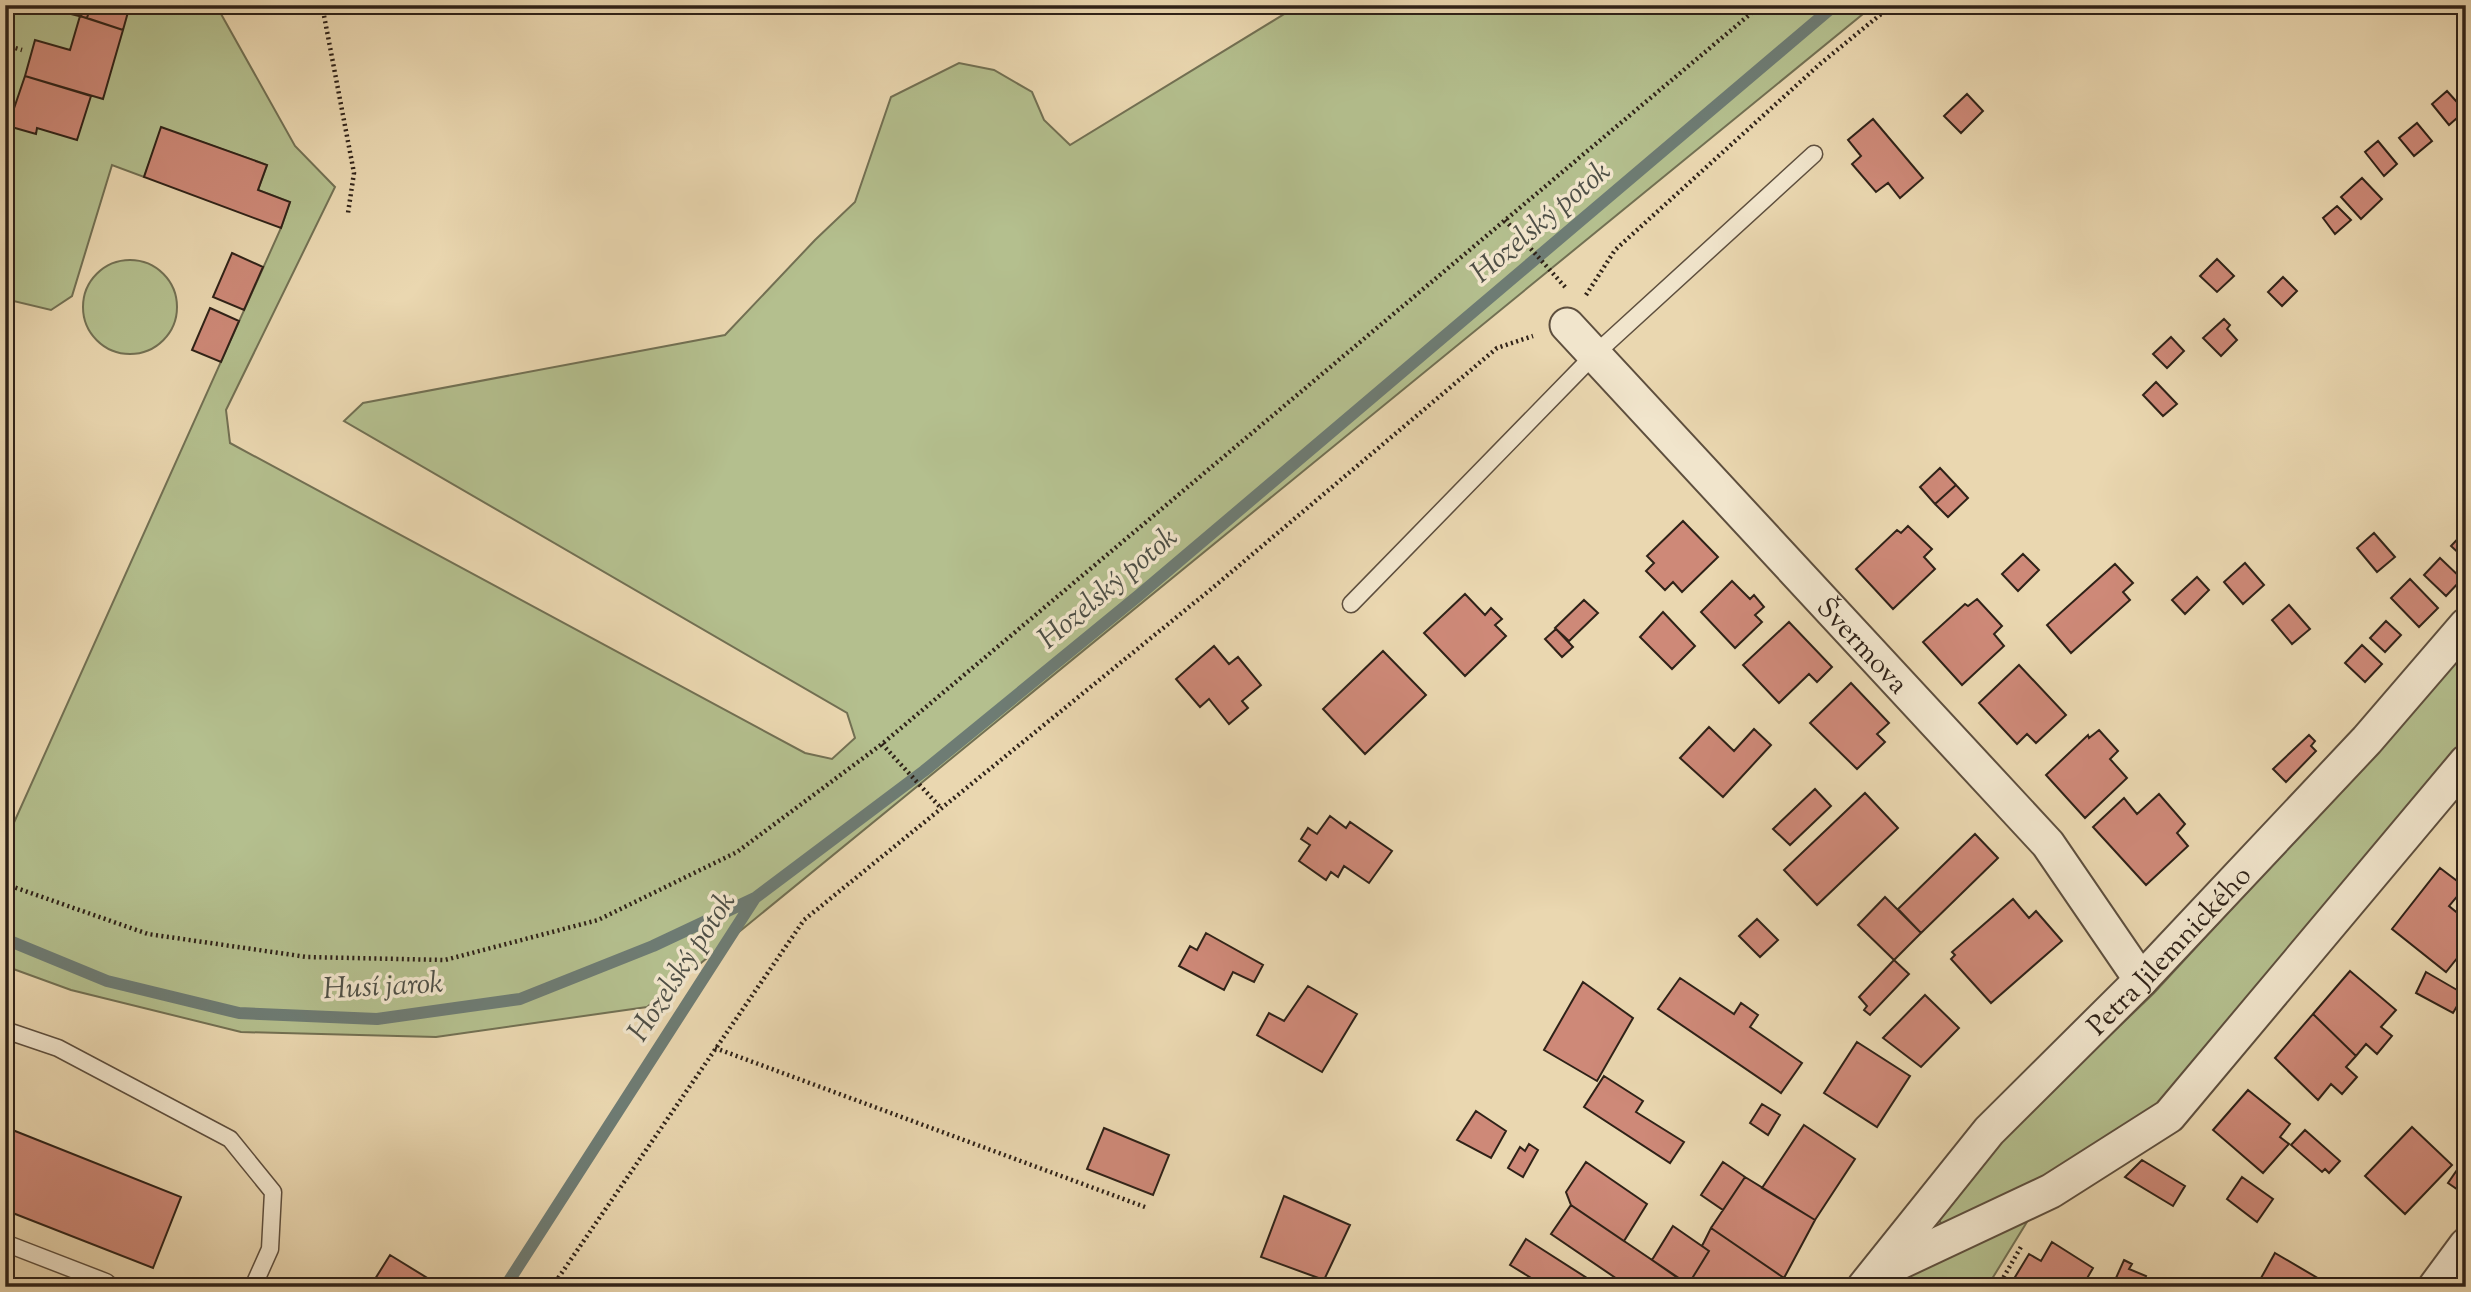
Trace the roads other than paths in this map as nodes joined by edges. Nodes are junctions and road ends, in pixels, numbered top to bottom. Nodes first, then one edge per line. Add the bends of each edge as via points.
1 (1814, 154) dead end
2 (1574, 315) road end
3 (1594, 355) junction
4 (1351, 604) dead end
5 (2466, 625) edge
6 (2466, 762) edge
7 (2141, 980) junction
8 (5, 1030) edge
9 (5, 1243) edge
10 (2466, 1245) edge
11 (1868, 1281) edge
12 (112, 1287) edge
13 (253, 1287) edge
14 (2435, 1287) edge

1 - 3 lane
2 - 3 street, Švermova
3 - 4 lane
3 - 7 street, Švermova via 2048,844
5 - 7 street, Petra Jilemnického via 2367,740
6 - 11 street, Petra Jilemnického via 2169,1116 2051,1191
7 - 11 street, Petra Jilemnického via 1989,1131
8 - 13 lane via 58,1048 230,1139 273,1192 270,1249
9 - 12 lane
10 - 14 street

